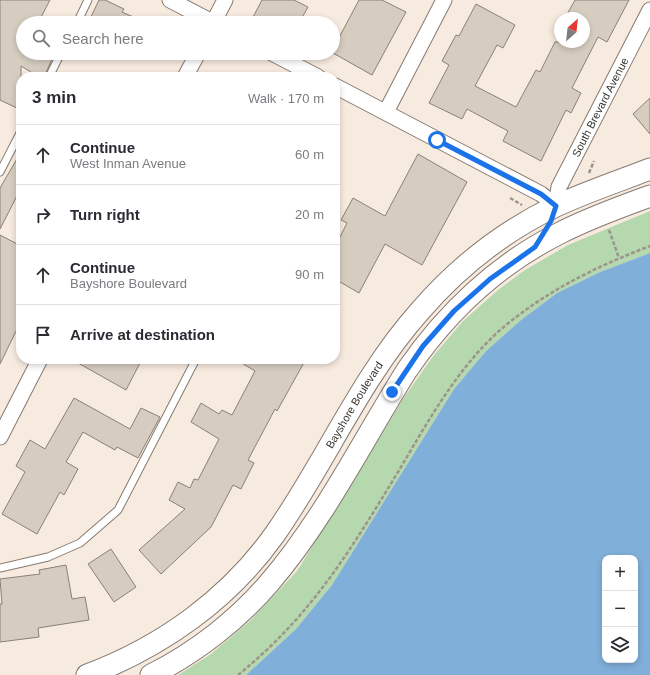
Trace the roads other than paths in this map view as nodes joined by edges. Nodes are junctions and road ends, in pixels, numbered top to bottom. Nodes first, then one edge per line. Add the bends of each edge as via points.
1 (88, 0) edge
2 (170, 0) edge
3 (225, 0) edge
4 (444, 0) edge
5 (650, 10) edge
6 (80, 16) edge
7 (201, 16) edge
8 (217, 16) edge
9 (58, 60) edge
10 (194, 60) edge
11 (285, 60) edge
12 (52, 72) edge
13 (188, 72) edge
14 (308, 72) edge
15 (340, 91) edge
16 (386, 112) junction
17 (16, 141) edge
18 (650, 169) edge
19 (0, 172) edge
20 (650, 196) edge
21 (556, 206) junction
22 (535, 247) junction
23 (37, 364) edge
24 (193, 364) edge
25 (0, 438) edge
26 (0, 568) edge
27 (87, 675) edge
28 (151, 675) edge

1 - 6 lane
2 - 7 street
3 - 8 street
4 - 16 street
5 - 21 street, South Brevard Avenue via 559,187
9 - 12 lane
10 - 13 street
11 - 14 street
15 - 16 street
16 - 21 street via 541,194
17 - 19 lane
18 - 21 main road, Bayshore Boulevard
20 - 22 main road via 560,233
21 - 22 main road via 551,221
21 - 27 main road, Bayshore Boulevard via 483,251 419,311 376,370 274,535 237,579 196,616 165,637 116,664
22 - 28 main road via 467,299 423,346 398,382 308,531 270,582 227,625 173,664
23 - 25 street
24 - 26 lane via 118,510 80,543 48,556

